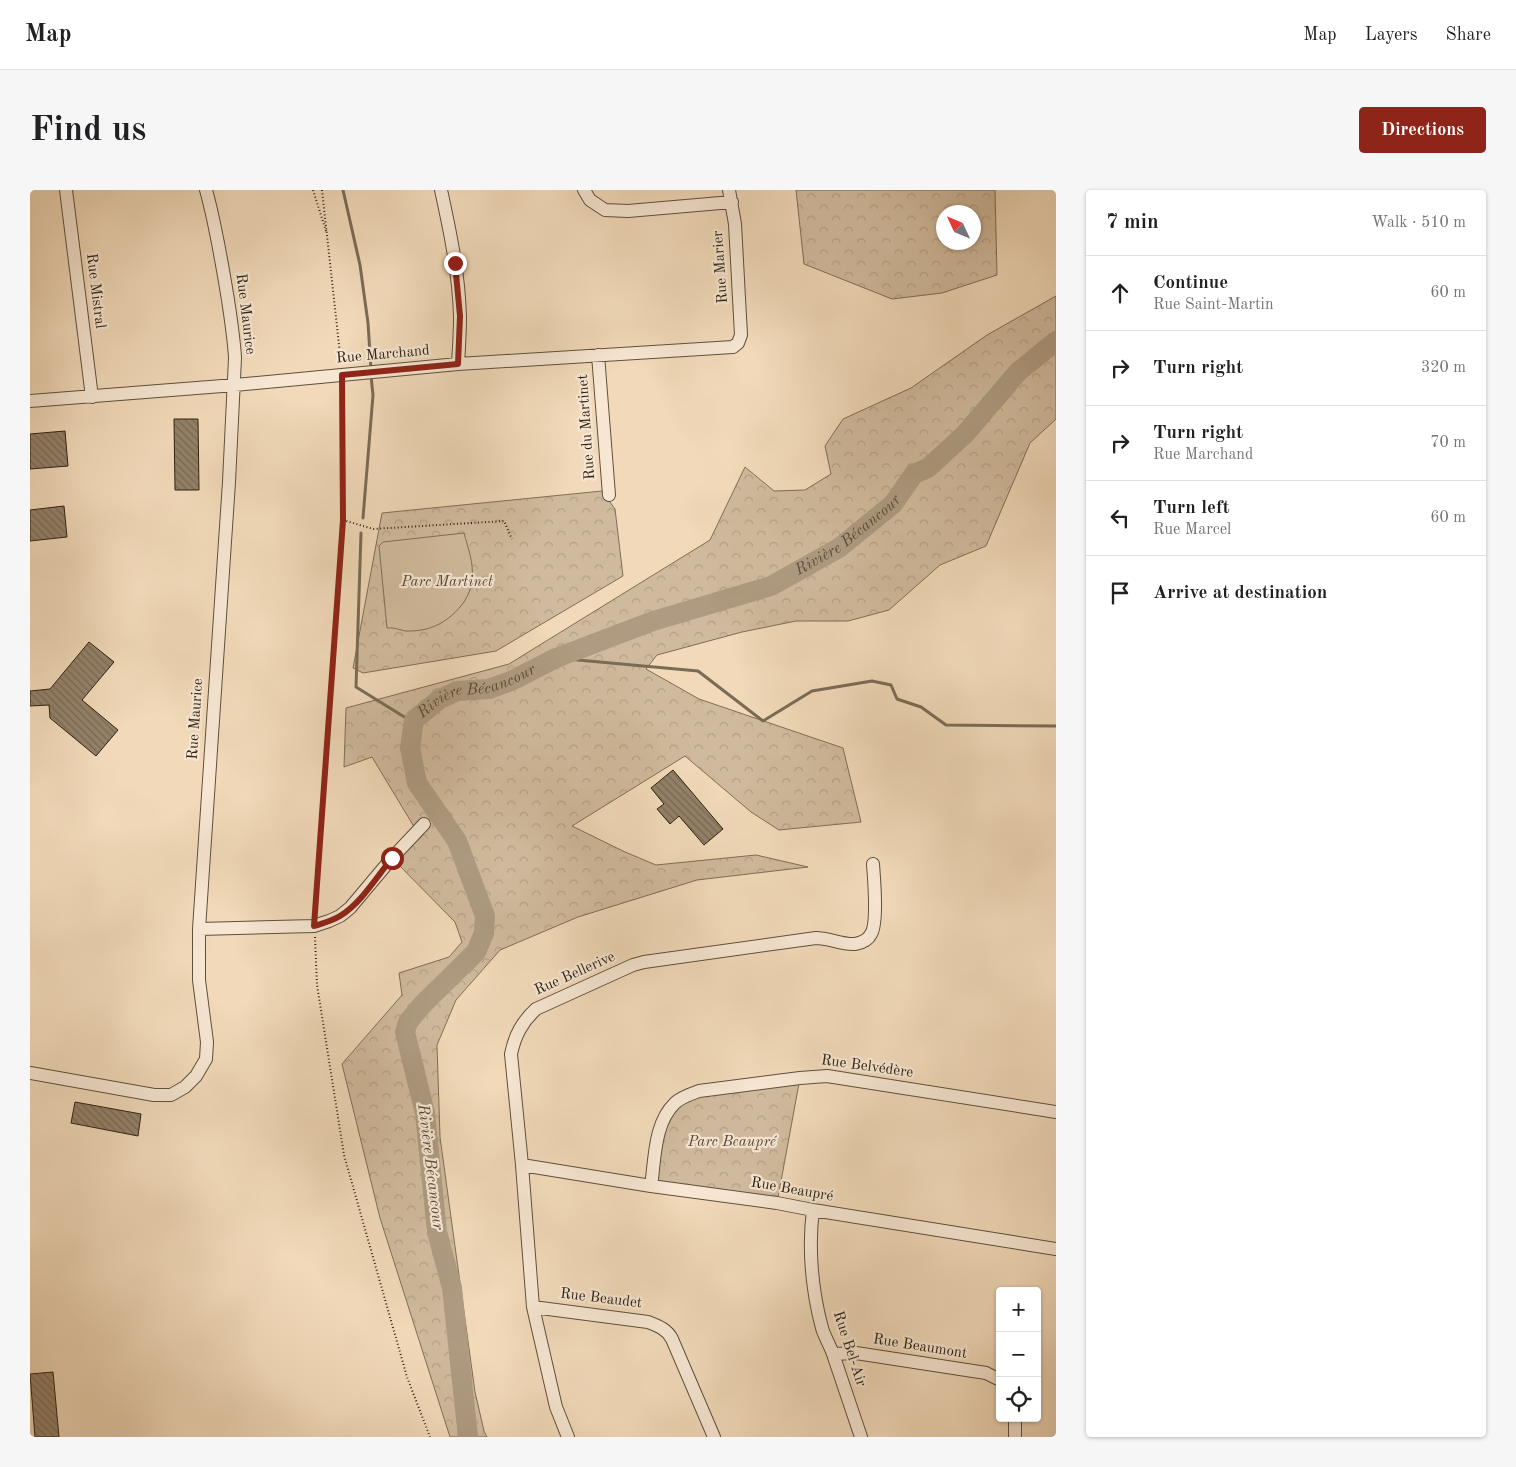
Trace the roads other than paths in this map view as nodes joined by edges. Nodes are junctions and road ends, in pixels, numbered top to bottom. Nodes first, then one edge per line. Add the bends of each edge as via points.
1 (66, 190) edge
2 (206, 190) edge
3 (441, 190) edge
4 (584, 190) edge
5 (731, 196) edge
6 (738, 343) joint
7 (598, 355) junction
8 (458, 364) junction
9 (235, 385) junction
10 (92, 397) junction
11 (30, 401) edge
12 (609, 496) dead end
13 (424, 824) dead end
14 (873, 864) dead end
15 (199, 929) junction
16 (30, 1073) edge
17 (1056, 1112) edge
18 (522, 1165) junction
19 (651, 1186) junction
20 (813, 1210) junction
21 (1056, 1250) edge
22 (533, 1308) junction
23 (833, 1354) junction
24 (996, 1378) edge
25 (1014, 1422) edge
26 (568, 1437) edge
27 (714, 1437) edge
28 (861, 1437) edge
29 (1015, 1437) edge

1 - 10 street, Rue Mistral
2 - 9 street, Rue Maurice via 234,343
3 - 8 street via 458,292
4 - 5 street via 590,200 605,210 628,211
5 - 6 street, Rue Marier via 740,311
6 - 7 street, Rue Marchand via 727,349
7 - 8 street, Rue Marchand
7 - 12 street, Rue du Martinet
8 - 9 street, Rue Marchand
9 - 10 street, Rue Marchand
9 - 15 street, Rue Maurice
10 - 11 street, Rue Marchand
13 - 15 street via 350,908 329,922 314,926
14 - 18 street, Rue Bellerive via 874,926 866,940 852,944 816,938 644,962 536,1009 519,1029 511,1054
15 - 16 street, Rue Maurice via 199,980 206,1059 185,1087 171,1095 154,1095
17 - 19 street, Rue Belvédère via 827,1076 699,1091 675,1102 664,1118
18 - 19 street, Rue Beaupré
18 - 22 street, Rue Bellerive
19 - 20 street, Rue Beaupré
20 - 21 street, Rue Beaupré
20 - 23 street, Rue Bel-Air via 810,1234 817,1303
22 - 26 street, Rue Bellerive via 556,1407
22 - 27 street, Rue Beaudet via 648,1322 664,1329 672,1339
23 - 24 street, Rue Beaumont via 856,1353 986,1373
23 - 28 street, Rue Bel-Air
25 - 29 street

